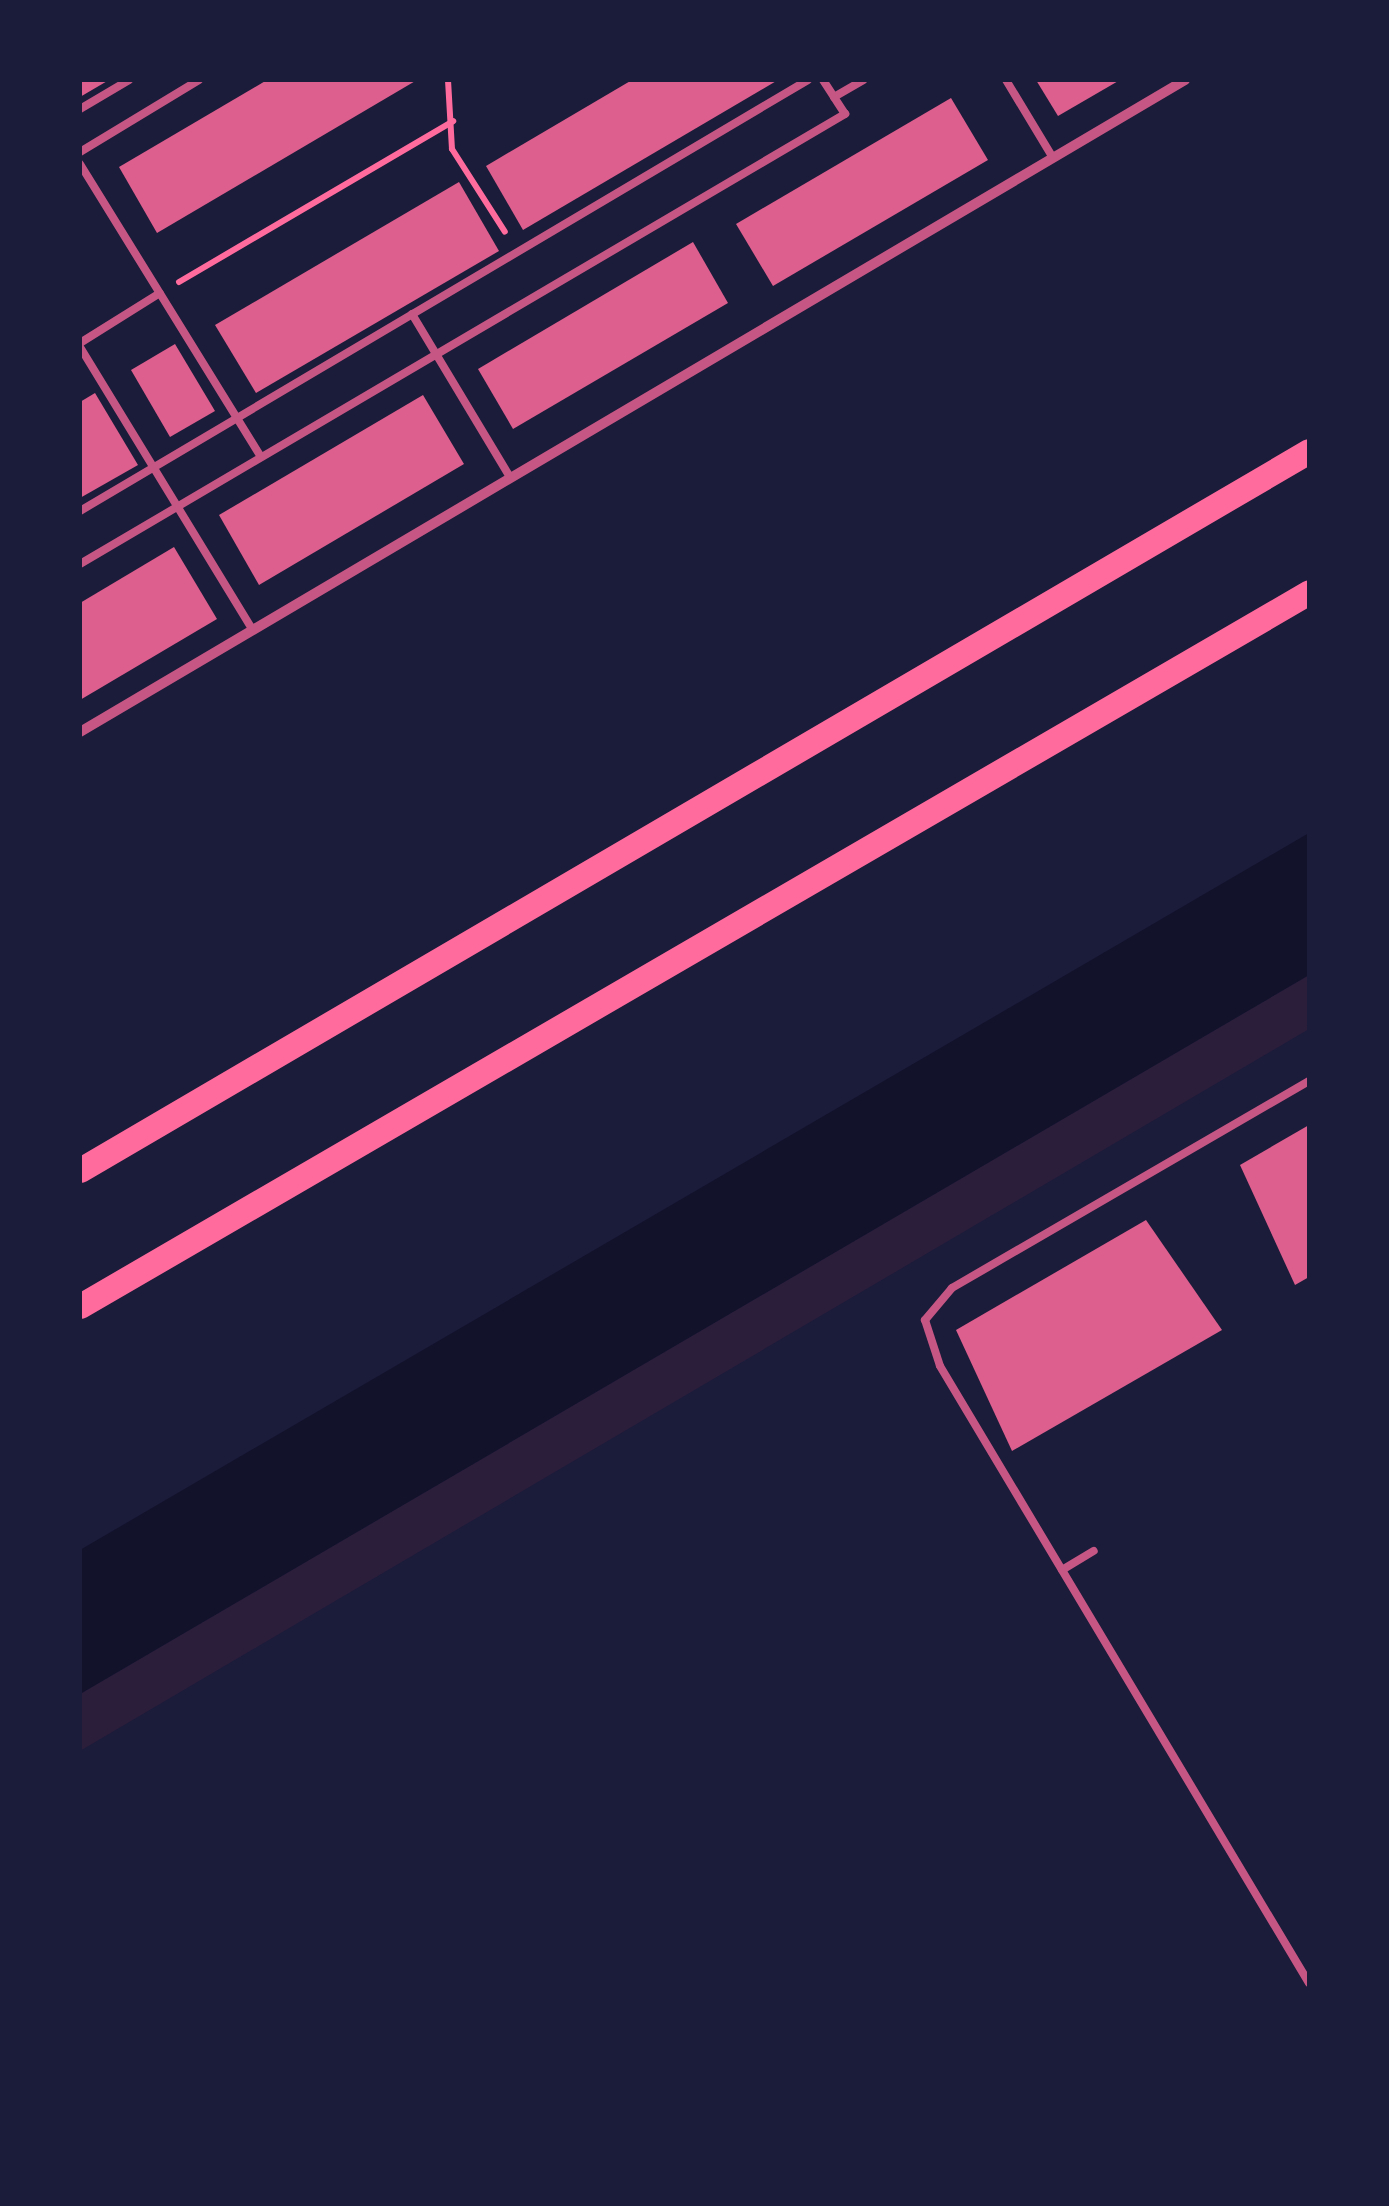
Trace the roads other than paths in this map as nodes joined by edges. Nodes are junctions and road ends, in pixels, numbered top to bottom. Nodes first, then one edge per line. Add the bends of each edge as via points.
1 (129, 80) edge
2 (199, 80) edge
3 (808, 80) edge
4 (823, 80) edge
5 (864, 80) edge
6 (1006, 80) edge
7 (1186, 80) edge
8 (834, 98) junction
9 (80, 109) edge
10 (80, 152) edge
11 (1053, 158) junction
12 (80, 164) edge
13 (160, 293) junction
14 (412, 314) junction
15 (80, 345) edge
16 (435, 354) junction
17 (237, 418) junction
18 (1309, 451) edge
19 (262, 457) junction
20 (155, 467) junction
21 (510, 478) junction
22 (178, 506) junction
23 (80, 510) edge
24 (80, 564) edge
25 (1309, 592) edge
26 (253, 630) junction
27 (80, 732) edge
28 (1309, 1081) edge
29 (80, 1170) edge
30 (80, 1306) edge
31 (1094, 1551) dead end
32 (1062, 1570) junction
33 (1309, 1982) edge

1 - 9 lane
2 - 10 lane
3 - 14 lane
4 - 8 lane
5 - 8 lane
6 - 11 lane
7 - 11 street
8 - 16 lane via 846,114
11 - 21 street
12 - 13 lane
13 - 15 lane
13 - 17 lane
14 - 16 lane
14 - 17 lane
15 - 20 lane
16 - 19 lane
16 - 21 lane
17 - 19 lane
17 - 20 lane
18 - 29 main road
19 - 22 lane
20 - 22 lane
20 - 23 lane
21 - 26 street
22 - 24 lane
22 - 26 lane
25 - 30 main road
26 - 27 street
28 - 32 lane via 933,1303 925,1320 940,1366
31 - 32 lane
32 - 33 lane

